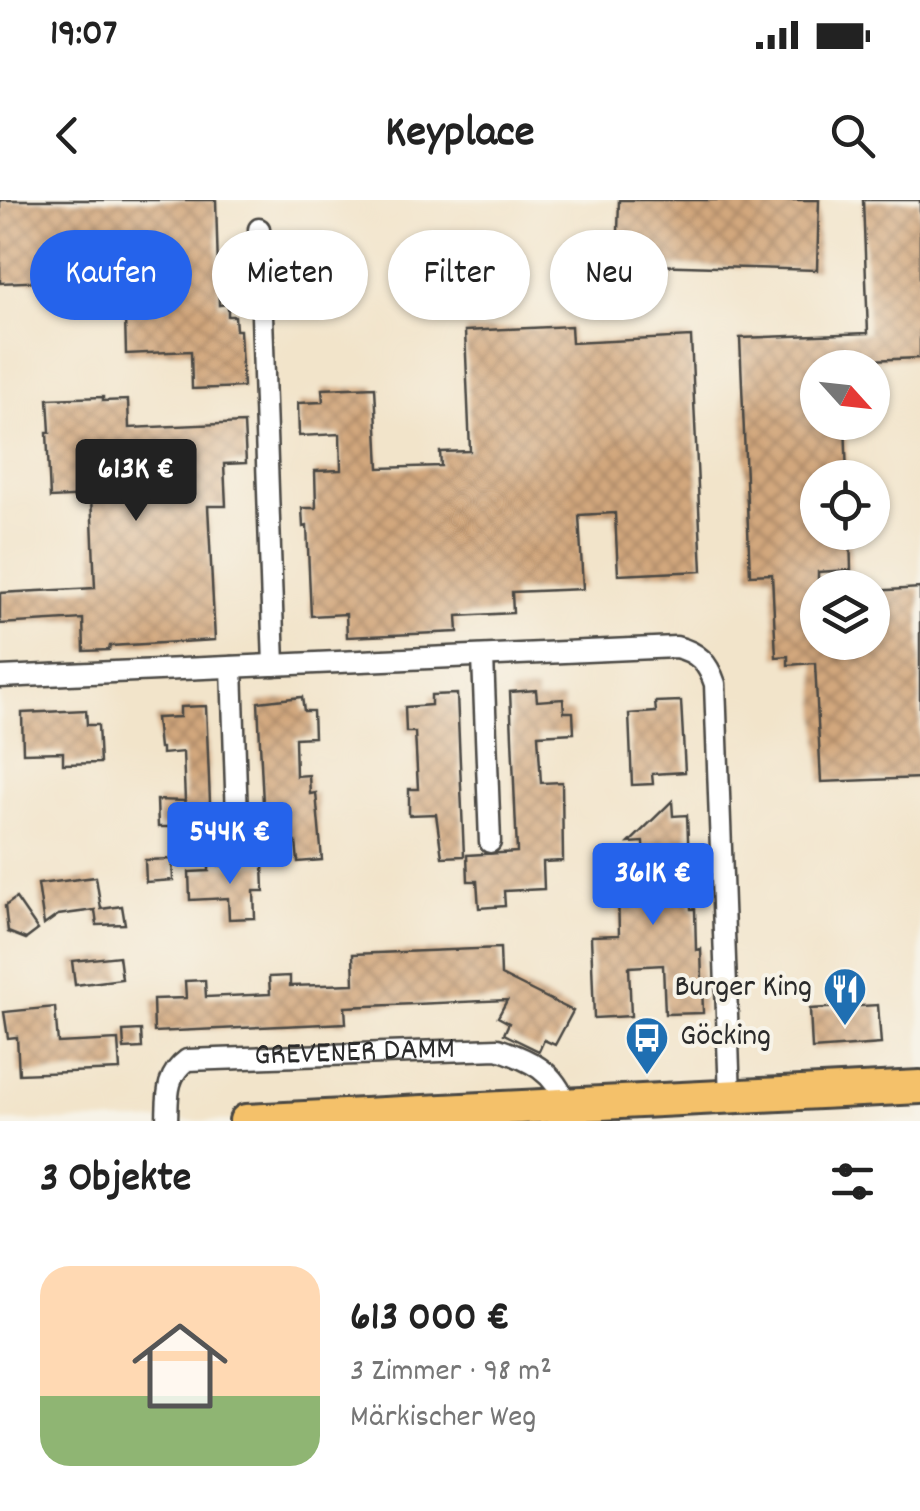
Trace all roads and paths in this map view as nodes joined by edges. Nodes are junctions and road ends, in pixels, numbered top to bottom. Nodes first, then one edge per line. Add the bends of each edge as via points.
1 (259, 229) dead end
2 (483, 657) junction
3 (274, 664) junction
4 (232, 667) junction
5 (0, 677) edge
6 (490, 842) dead end
7 (238, 850) dead end
8 (920, 1086) edge
9 (730, 1097) junction
10 (566, 1105) junction
11 (670, 1110) edge
12 (167, 1121) edge
13 (246, 1121) edge

1 - 3 street
2 - 3 street
2 - 6 street
2 - 9 street via 676,647 692,650 710,669
3 - 4 street
4 - 5 street
4 - 7 street
8 - 9 main road, GREVENER DAMM
9 - 11 main road, GREVENER DAMM
10 - 11 main road, GREVENER DAMM
10 - 12 street, GREVENER DAMM via 544,1069 498,1049 186,1060 170,1079
10 - 13 main road, GREVENER DAMM

